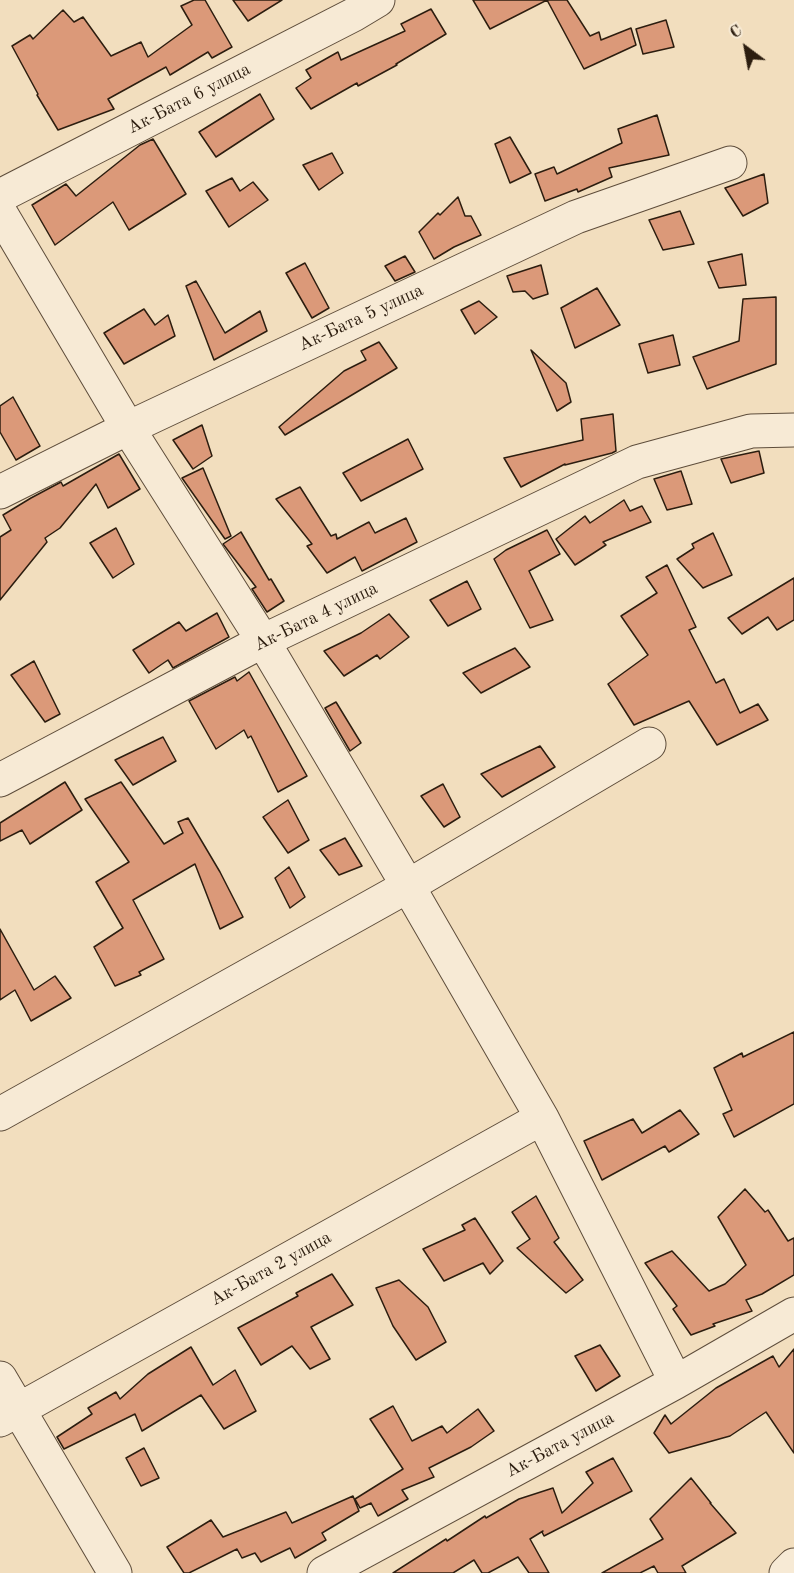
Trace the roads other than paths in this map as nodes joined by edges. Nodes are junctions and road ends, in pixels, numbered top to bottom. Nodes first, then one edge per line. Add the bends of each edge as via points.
1 (378, 0) edge
2 (730, 163) dead end
3 (0, 196) edge
4 (0, 212) edge
5 (128, 428) junction
6 (794, 430) edge
7 (0, 492) edge
8 (263, 641) junction
9 (650, 744) dead end
10 (0, 780) edge
11 (408, 886) junction
12 (0, 1114) edge
13 (542, 1118) junction
14 (794, 1314) edge
15 (0, 1378) edge
16 (676, 1382) junction
17 (10, 1415) edge
18 (794, 1565) edge
19 (115, 1573) edge
20 (324, 1573) edge
21 (786, 1573) edge

1 - 3 street, Ак-Бата 6 улица
2 - 5 street, Ак-Бата 5 улица via 576,217
4 - 5 street
5 - 7 street, Ак-Бата 5 улица
5 - 8 street
6 - 8 street, Ак-Бата 4 улица via 751,431 637,462
8 - 10 street, Ак-Бата 4 улица
8 - 11 street
9 - 11 street
11 - 12 street
11 - 13 street
13 - 16 street
13 - 17 street, Ак-Бата 2 улица
14 - 16 street, Ак-Бата улица
15 - 17 street
16 - 20 street, Ак-Бата улица
17 - 19 street
18 - 21 street

